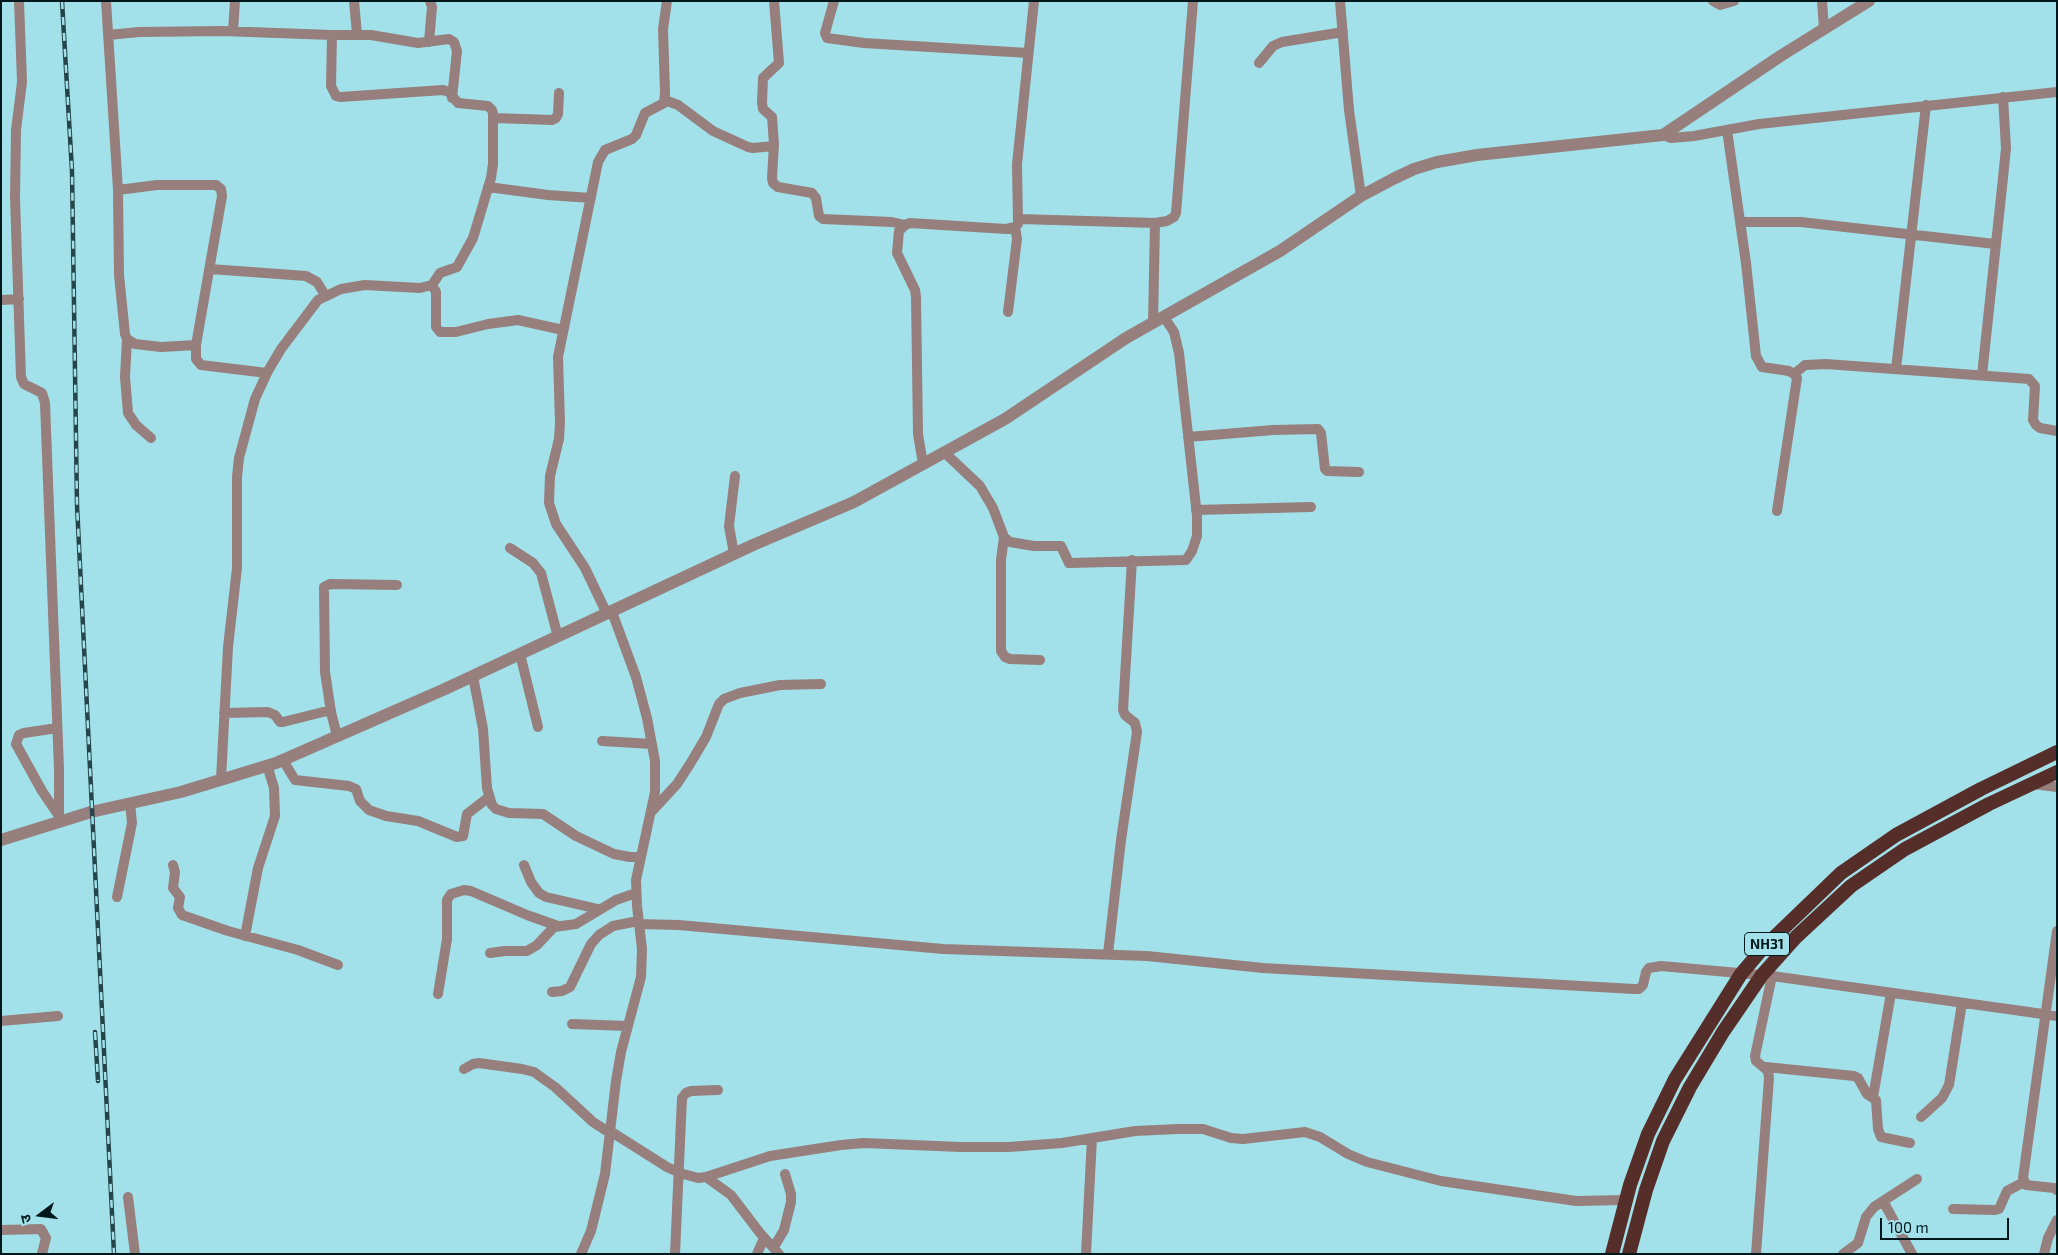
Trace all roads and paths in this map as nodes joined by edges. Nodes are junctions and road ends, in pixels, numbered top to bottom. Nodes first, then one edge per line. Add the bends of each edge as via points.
1 (19, 1) edge
2 (106, 1) edge
3 (235, 1) edge
4 (354, 1) edge
5 (430, 1) edge
6 (667, 1) edge
7 (774, 1) edge
8 (834, 1) edge
9 (1034, 1) edge
10 (1193, 1) edge
11 (1340, 1) edge
12 (1712, 1) edge
13 (1734, 1) edge
14 (1822, 1) edge
15 (1869, 1) edge
16 (1824, 29) junction
17 (233, 31) junction
18 (1343, 32) junction
19 (357, 34) junction
20 (108, 35) junction
21 (332, 35) junction
22 (429, 42) junction
23 (1028, 53) junction
24 (1259, 63) dead end
25 (2057, 92) edge
26 (559, 93) dead end
27 (2003, 97) junction
28 (452, 98) junction
29 (665, 100) junction
30 (1926, 105) junction
31 (494, 118) junction
32 (1727, 130) junction
33 (1660, 136) junction
34 (774, 146) junction
35 (488, 187) junction
36 (118, 190) junction
37 (1361, 196) junction
38 (591, 198) junction
39 (1741, 222) junction
40 (1017, 223) junction
41 (1155, 223) junction
42 (904, 225) junction
43 (1910, 234) junction
44 (1995, 244) junction
45 (210, 269) junction
46 (432, 285) junction
47 (325, 296) junction
48 (19, 299) junction
49 (1, 300) edge
50 (1008, 312) dead end
51 (1158, 320) junction
52 (563, 330) junction
53 (127, 339) junction
54 (196, 345) junction
55 (1896, 368) junction
56 (267, 373) junction
57 (1794, 374) junction
58 (1982, 375) junction
59 (2057, 431) edge
60 (1188, 437) junction
61 (151, 438) dead end
62 (944, 452) junction
63 (923, 464) junction
64 (1359, 472) dead end
65 (736, 476) dead end
66 (1311, 507) dead end
67 (1196, 510) junction
68 (1777, 511) dead end
69 (1004, 536) junction
70 (510, 548) dead end
71 (734, 554) junction
72 (1132, 560) junction
73 (397, 585) dead end
74 (610, 613) junction
75 (558, 637) junction
76 (520, 654) junction
77 (1040, 660) dead end
78 (473, 676) junction
79 (821, 684) dead end
80 (331, 710) junction
81 (224, 713) junction
82 (538, 727) dead end
83 (57, 728) junction
84 (337, 736) junction
85 (602, 740) dead end
86 (652, 744) junction
87 (2057, 752) edge
88 (283, 760) junction
89 (267, 765) junction
90 (2057, 772) edge
91 (221, 779) junction
92 (2032, 784) junction
93 (2057, 787) edge
94 (489, 796) junction
95 (130, 803) junction
96 (652, 810) junction
97 (59, 819) junction
98 (1, 840) edge
99 (641, 857) junction
100 (173, 865) dead end
101 (524, 865) dead end
102 (636, 893) junction
103 (118, 897) dead end
104 (598, 909) junction
105 (638, 922) junction
106 (558, 926) junction
107 (2057, 931) edge
108 (245, 936) junction
109 (490, 953) dead end
110 (1108, 954) junction
111 (338, 965) dead end
112 (1742, 974) junction
113 (1767, 976) junction
114 (552, 992) dead end
115 (1891, 993) junction
116 (438, 994) dead end
117 (1962, 1003) junction
118 (2045, 1015) junction
119 (58, 1016) dead end
120 (2057, 1016) edge
121 (1, 1021) edge
122 (572, 1024) dead end
123 (628, 1026) junction
124 (1766, 1067) junction
125 (464, 1069) dead end
126 (718, 1090) dead end
127 (1873, 1097) junction
128 (1921, 1117) dead end
129 (610, 1132) junction
130 (1092, 1138) junction
131 (1910, 1144) dead end
132 (680, 1173) junction
133 (785, 1174) dead end
134 (706, 1177) junction
135 (1917, 1179) dead end
136 (2024, 1182) junction
137 (2056, 1189) edge
138 (128, 1197) dead end
139 (1626, 1200) junction
140 (1882, 1201) junction
141 (1953, 1209) dead end
142 (2057, 1220) edge
143 (1, 1230) edge
144 (764, 1238) junction
145 (777, 1250) edge
146 (758, 1253) edge
147 (42, 1254) edge
148 (135, 1254) edge
149 (581, 1254) edge
150 (676, 1254) edge
151 (1086, 1254) edge
152 (1612, 1254) edge
153 (1629, 1254) edge
154 (1756, 1254) edge
155 (1843, 1254) edge
156 (1912, 1254) edge
157 (2044, 1254) edge

1 - 48 street via 22,82 16,130 16,198
2 - 20 street
3 - 17 street
4 - 19 street
5 - 22 street
6 - 29 street via 663,29
7 - 34 street via 779,63 766,75 762,84 762,106 772,117
8 - 23 street via 825,33 827,38
9 - 23 street
10 - 41 street via 1176,213 1171,220
11 - 18 street
12 - 13 street via 1720,4
14 - 16 street
15 - 16 street
16 - 33 street
17 - 20 street
17 - 21 street
18 - 24 street via 1282,42 1273,46
18 - 37 street
19 - 21 street
19 - 22 street
20 - 36 street
21 - 28 street via 330,86 336,96 443,90
22 - 28 street via 449,39 456,44
23 - 40 street via 1017,164
25 - 27 street
26 - 31 street via 558,114 552,120
27 - 30 street
27 - 44 street via 2006,148
28 - 31 street via 458,103 491,108
29 - 34 street via 678,105 713,131 748,147
29 - 38 street via 662,106 645,113 632,139 611,146 602,154
30 - 32 street
30 - 43 street
31 - 35 street via 493,164
32 - 33 street via 1671,138
32 - 39 street
33 - 37 street via 1508,151 1437,162 1414,169
34 - 42 street via 773,183 812,193 821,218
35 - 38 street
35 - 46 street via 473,238 460,264 440,273
36 - 45 street via 158,185 219,186 222,196
36 - 53 street via 119,275
37 - 51 street via 1280,251
38 - 52 street
39 - 43 street via 1801,222
39 - 57 street via 1758,362 1767,369
40 - 41 street
40 - 42 street via 1006,229
40 - 50 street via 1018,239
41 - 51 street
42 - 63 street via 899,231 897,253 916,297 918,434
43 - 44 street
43 - 55 street
44 - 58 street
45 - 47 street via 306,276 317,282
45 - 54 street
46 - 47 street via 420,288 365,285 340,289
46 - 52 street via 436,292 436,327 440,332 518,320
47 - 56 street via 318,300 281,349
48 - 49 street
48 - 83 street via 21,378 24,384 42,393 46,403
51 - 60 street via 1171,326 1176,340
51 - 62 street via 1005,418
52 - 74 street via 558,357 560,423 550,476 550,503 556,524
53 - 54 street via 145,346
53 - 61 street via 125,378 128,413
54 - 56 street via 196,359 201,365
55 - 57 street via 1813,364 1805,365
55 - 58 street
56 - 81 street via 255,399 239,458 236,568
57 - 68 street via 1797,385
58 - 59 street via 2033,382 2033,420 2040,428
60 - 64 street via 1318,429 1325,470
60 - 67 street
62 - 63 street
62 - 69 street via 980,486
63 - 71 street via 854,502
65 - 71 street via 729,526
66 - 67 street
67 - 72 street via 1197,536 1186,560
69 - 72 street via 1010,542 1022,545 1061,546 1069,563
69 - 77 street via 1000,568 1001,652 1010,659
70 - 75 street via 533,562 541,573
71 - 74 street
72 - 110 street via 1122,710 1135,723 1137,732
73 - 80 street via 330,584 324,588 326,672
74 - 75 street
74 - 86 street via 636,677
75 - 76 street
76 - 78 street
76 - 82 street
78 - 84 street
78 - 94 street via 484,729
79 - 96 street via 780,685 740,693 724,700 677,784
80 - 81 street via 283,722 268,712
80 - 84 street
81 - 91 street
83 - 97 street
83 - 97 street via 24,732 16,744
84 - 88 street
85 - 86 street
86 - 96 street via 656,778
87 - 112 highway, NH31 via 1896,835 1841,873 1784,926
88 - 89 street
88 - 94 street via 295,780 349,786 356,789 360,801 369,810 418,821 457,837 463,836 467,814
89 - 91 street
89 - 108 street via 274,788 275,816 258,868
90 - 92 highway, NH31
91 - 95 street
92 - 93 street
92 - 113 highway, NH31 via 1905,849 1851,886 1796,937
94 - 99 street via 492,805 501,812 543,814 576,836 614,854
95 - 97 street
95 - 103 street via 132,823
96 - 99 street
97 - 98 street
99 - 102 street
100 - 108 street via 173,888 180,897 180,914
101 - 104 street via 539,893
102 - 104 street
102 - 105 street
104 - 106 street via 576,924
105 - 110 street via 942,949
105 - 114 street via 613,926 599,935 591,944 570,987
105 - 123 street via 642,972
106 - 109 street via 527,951
106 - 116 street via 471,891 452,894 447,900 447,939
107 - 118 street
108 - 111 street
110 - 112 street via 1177,957 1298,970 1634,989 1643,985 1646,972 1655,966
112 - 113 street
112 - 139 highway, NH31 via 1675,1079 1648,1134
113 - 115 street
113 - 124 street via 1755,1056 1759,1065
113 - 153 highway, NH31 via 1723,1032 1663,1141
115 - 117 street
115 - 127 street
117 - 118 street
117 - 128 street via 1949,1085 1942,1098
118 - 120 street
118 - 136 street via 2023,1169
119 - 121 street
122 - 123 street
123 - 129 street via 616,1081
124 - 127 street via 1854,1076
124 - 154 street via 1769,1078
125 - 129 street via 479,1063 534,1072 593,1122
126 - 132 street via 691,1091 684,1095
127 - 131 street via 1882,1137
129 - 132 street
129 - 149 street via 606,1174 591,1231
130 - 134 street via 1009,1147 841,1145 770,1156
130 - 139 street via 1178,1129 1203,1129 1231,1138 1305,1132 1367,1162 1441,1181 1576,1201
130 - 151 street
132 - 134 street via 692,1178
132 - 150 street
133 - 145 street via 791,1202
134 - 144 street via 734,1199
135 - 140 street
136 - 137 street via 2030,1187
136 - 141 street via 2007,1191 1999,1209
138 - 148 street
139 - 152 highway, NH31
140 - 155 street via 1866,1217 1858,1243
140 - 156 street
142 - 157 street
143 - 147 street via 41,1229 46,1238
144 - 145 street
144 - 146 street

